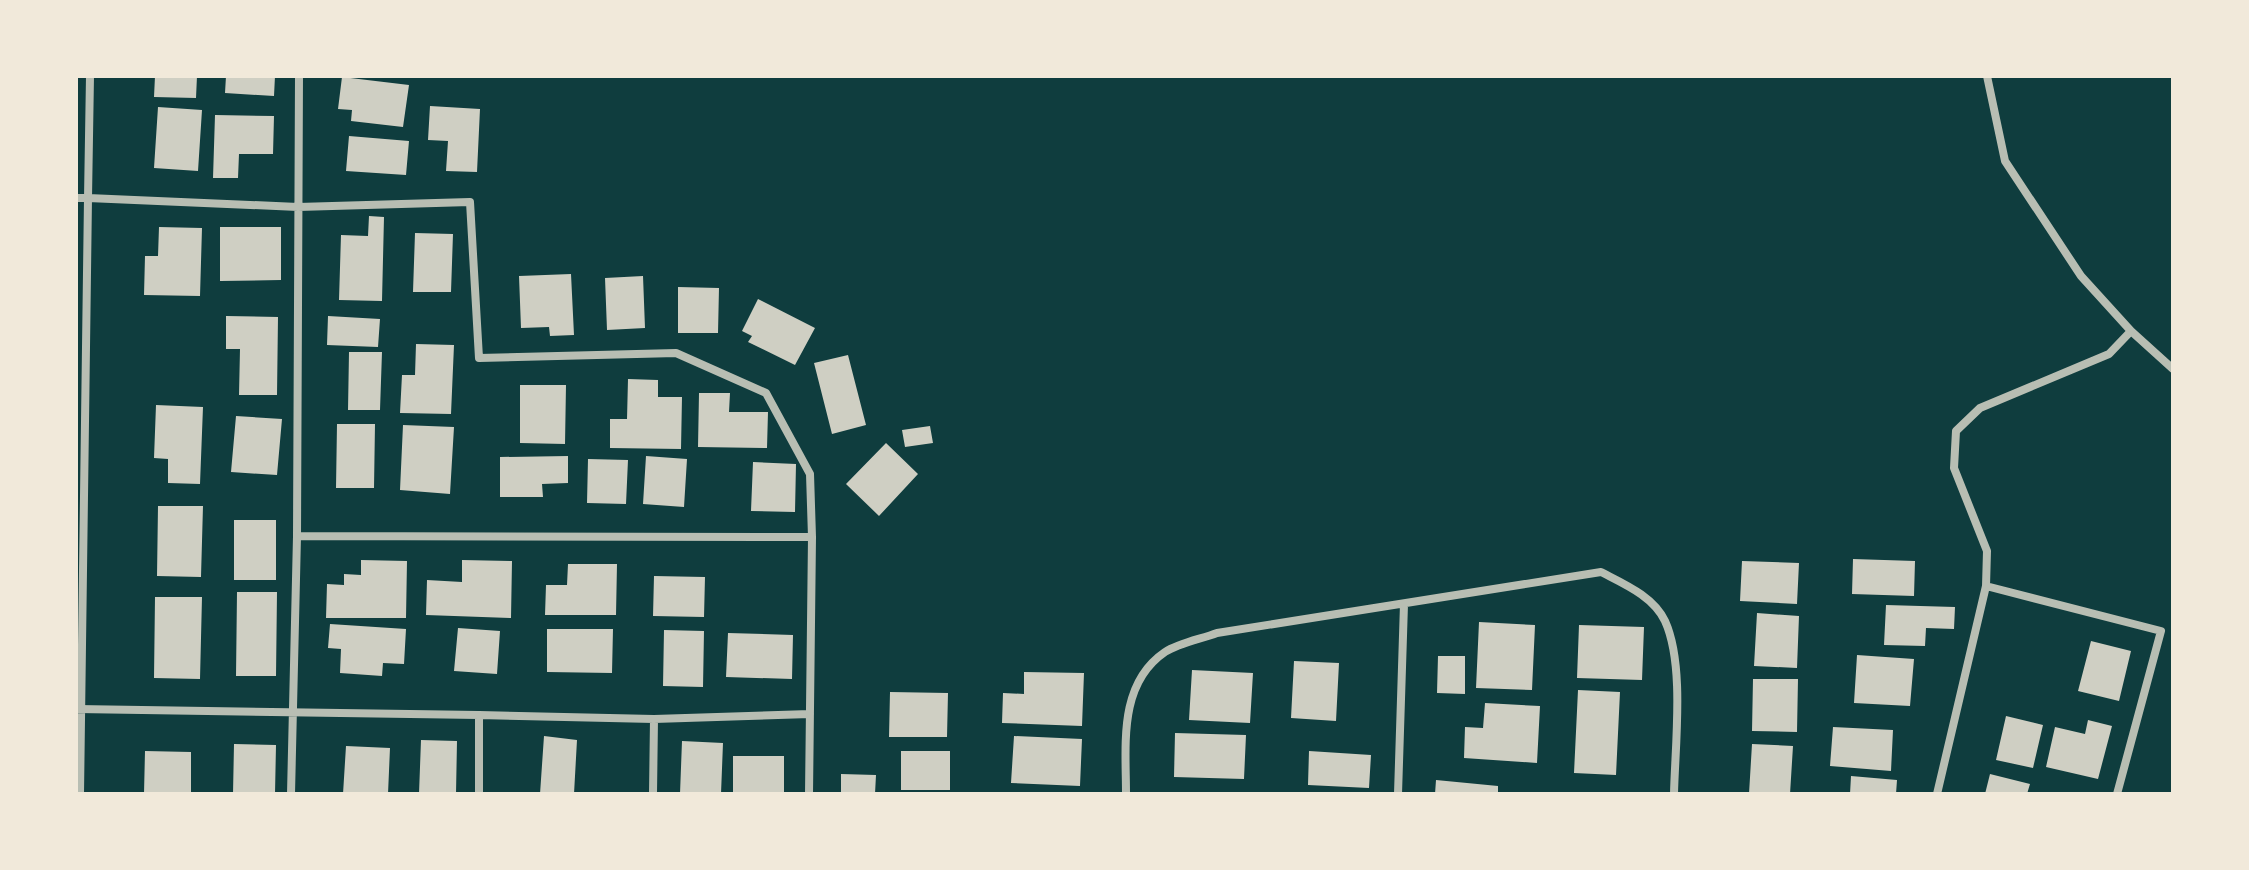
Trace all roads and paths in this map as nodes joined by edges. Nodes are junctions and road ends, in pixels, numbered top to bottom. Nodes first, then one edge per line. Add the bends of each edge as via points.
1 (90, 76) edge
2 (299, 76) edge
3 (1987, 76) edge
4 (76, 198) edge
5 (88, 198) junction
6 (298, 207) junction
7 (2131, 331) junction
8 (2173, 369) edge
9 (297, 536) junction
10 (812, 537) junction
11 (1986, 586) junction
12 (1404, 604) junction
13 (78, 709) edge
14 (291, 710) junction
15 (810, 714) junction
16 (479, 715) junction
17 (654, 719) junction
18 (80, 794) edge
19 (291, 794) edge
20 (479, 794) edge
21 (653, 794) edge
22 (809, 794) edge
23 (1126, 794) edge
24 (1398, 794) edge
25 (1674, 794) edge
26 (1937, 794) edge
27 (2117, 794) edge

1 - 5 street
2 - 6 street
3 - 7 street via 2005,161 2081,276
4 - 5 street
5 - 6 street
5 - 13 street
6 - 9 street
6 - 10 street via 470,202 479,358 676,353 766,393 810,474
7 - 8 street
7 - 11 street via 2109,354 1980,408 1956,431 1954,468 1987,551
9 - 10 street
9 - 14 street
10 - 15 street
11 - 26 street
11 - 27 street via 2161,631
12 - 23 street via 1217,633 1165,652 1139,680 1127,712
12 - 24 street
12 - 25 street via 1601,572 1640,592 1664,619 1676,669
13 - 14 street
13 - 18 street
14 - 16 street
14 - 19 street
15 - 17 street
15 - 22 street
16 - 17 street
16 - 20 street
17 - 21 street

